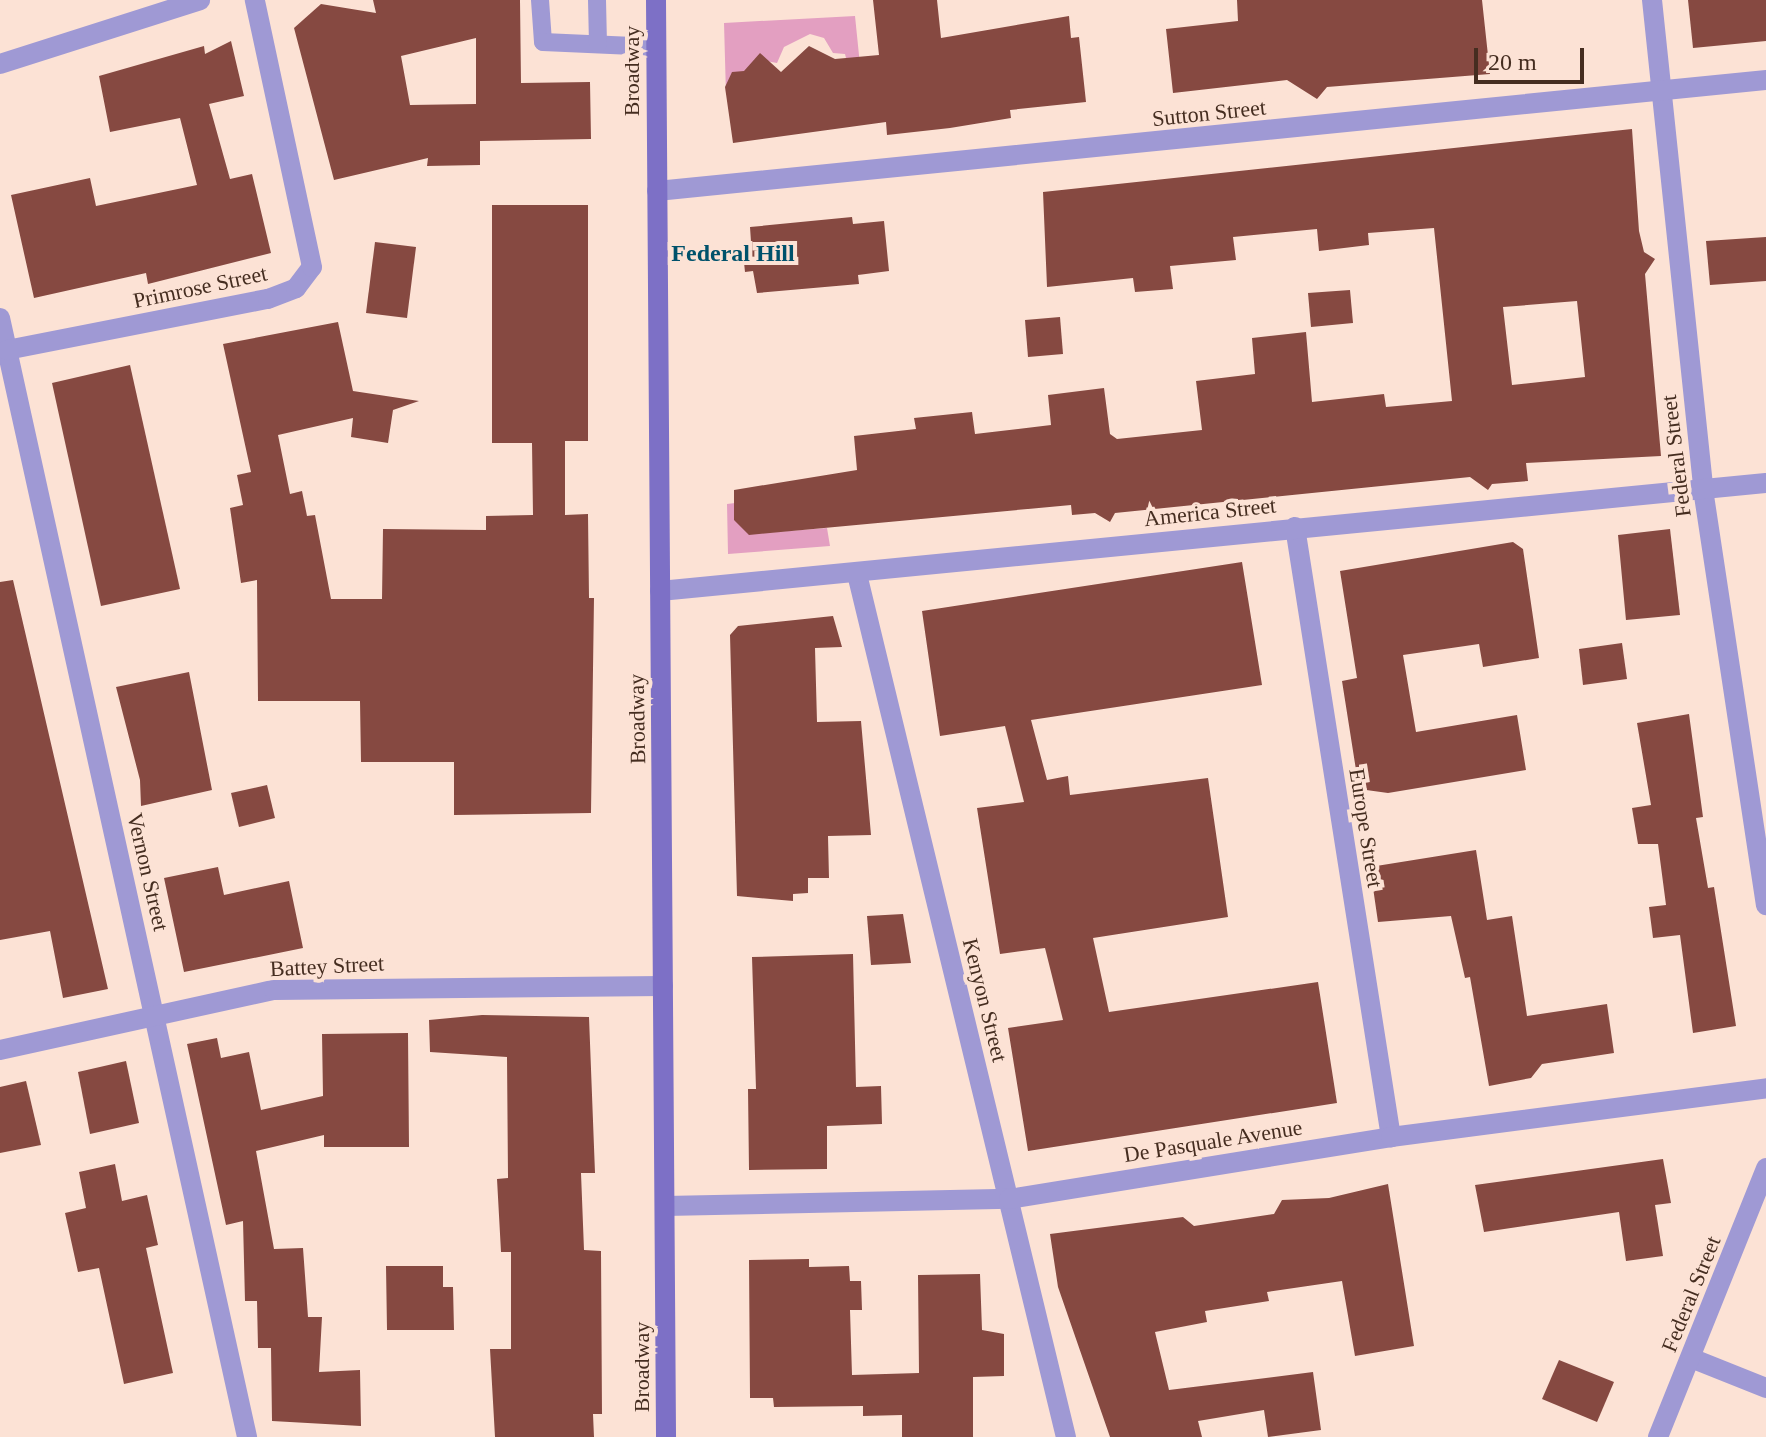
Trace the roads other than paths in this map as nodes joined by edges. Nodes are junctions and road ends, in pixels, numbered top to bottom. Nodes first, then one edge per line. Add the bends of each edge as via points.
1 (255, 0) edge
2 (540, 0) edge
3 (597, 0) edge
4 (656, 0) edge
5 (1652, 0) edge
6 (189, 2) edge
7 (598, 44) junction
8 (656, 47) junction
9 (0, 64) edge
10 (1766, 80) edge
11 (1661, 91) junction
12 (657, 191) junction
13 (0, 318) edge
14 (7, 350) junction
15 (1766, 483) edge
16 (1703, 489) junction
17 (1295, 527) junction
18 (857, 574) junction
19 (660, 591) junction
20 (1766, 905) edge
21 (663, 986) junction
22 (155, 1015) junction
23 (0, 1050) edge
24 (1766, 1088) edge
25 (1391, 1137) junction
26 (1766, 1168) edge
27 (1009, 1199) junction
28 (665, 1206) junction
29 (1691, 1358) junction
30 (1766, 1388) edge
31 (247, 1437) edge
32 (666, 1437) edge
33 (1066, 1437) edge
34 (1658, 1437) edge

1 - 14 street, Primrose Street via 312,267 296,288 268,299
2 - 7 lane via 543,42
3 - 7 lane
4 - 8 main road, Broadway
5 - 11 street, Federal Street
6 - 9 street
7 - 8 lane
8 - 12 main road, Broadway
10 - 11 street, Sutton Street
11 - 12 street, Sutton Street
11 - 16 street, Federal Street
12 - 19 main road, Broadway
13 - 14 street, Vernon Street
14 - 22 street, Vernon Street
15 - 16 street, America Street
16 - 17 street, America Street
16 - 20 street, Federal Street
17 - 18 street, America Street
17 - 25 street, Europe Street
18 - 19 street, America Street
18 - 27 street, Kenyon Street
19 - 21 main road, Broadway
21 - 22 street, Battey Street via 308,987
21 - 28 main road, Broadway
22 - 23 street, Battey Street
22 - 31 street, Vernon Street
24 - 25 street, De Pasquale Avenue
25 - 27 street, De Pasquale Avenue
26 - 29 street, Federal Street
27 - 28 street, De Pasquale Avenue
27 - 33 street, Kenyon Street
28 - 32 main road, Broadway
29 - 30 street
29 - 34 street, Federal Street

